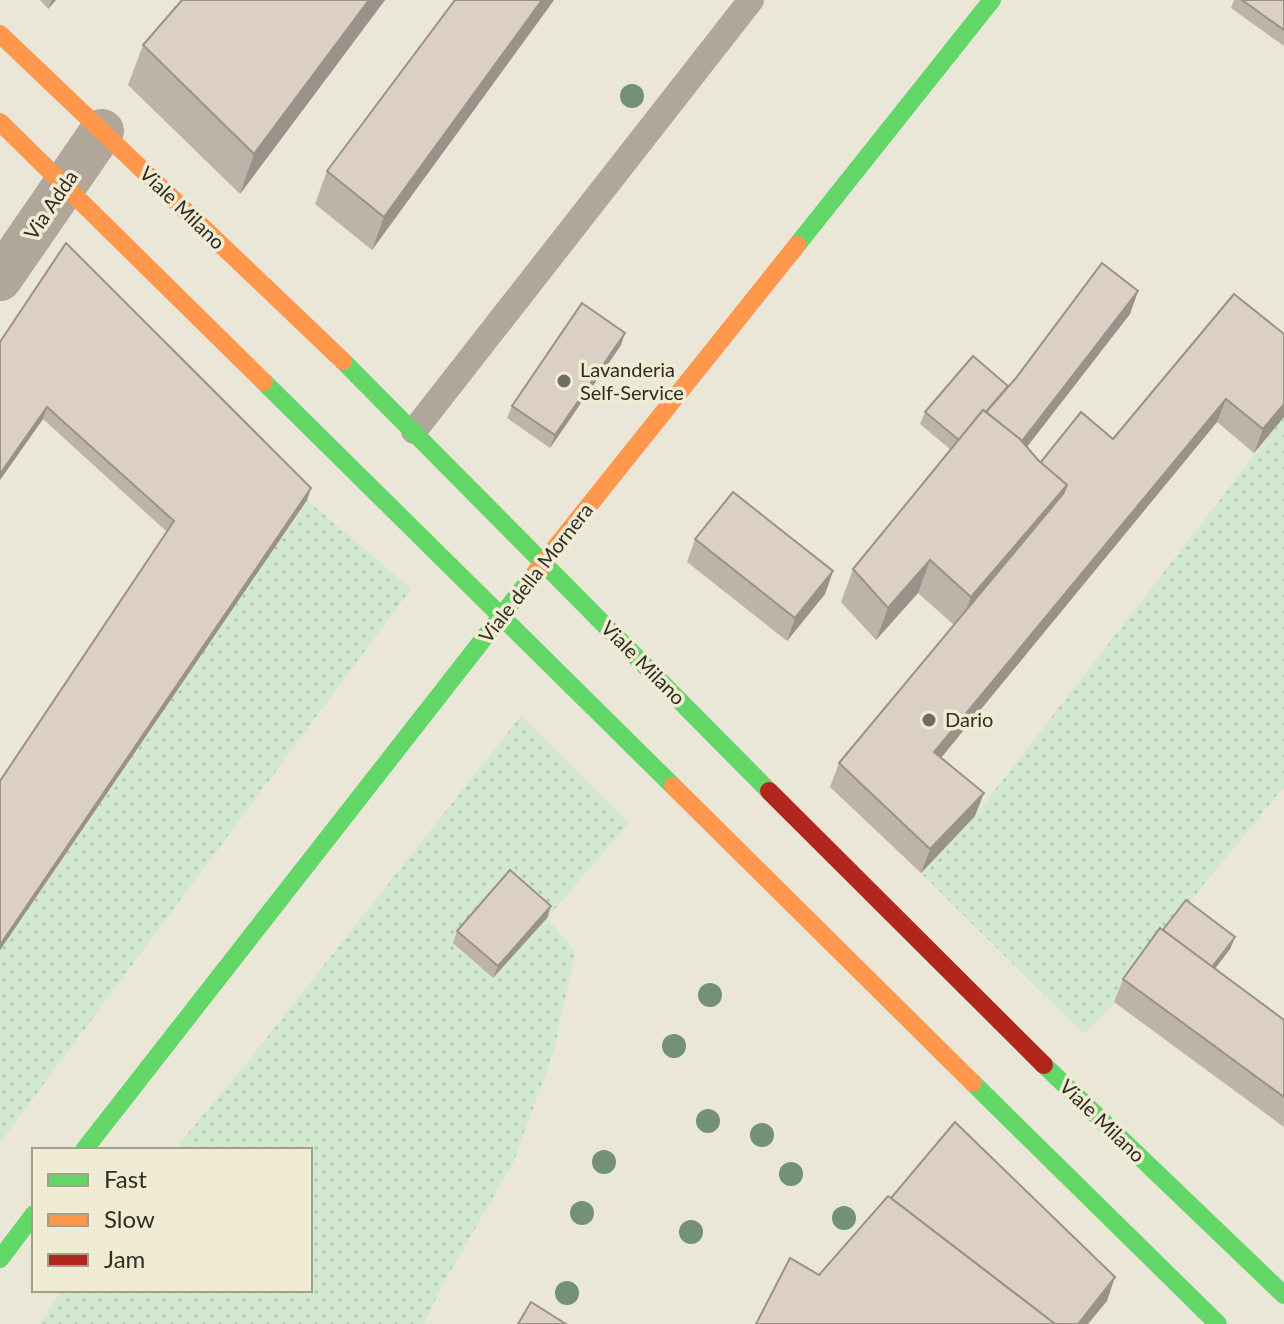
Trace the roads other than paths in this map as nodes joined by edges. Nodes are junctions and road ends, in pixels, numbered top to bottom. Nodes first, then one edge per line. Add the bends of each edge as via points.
1 (751, 0) edge
2 (992, 0) edge
3 (0, 34) edge
4 (0, 122) edge
5 (102, 131) junction
6 (64, 184) junction
7 (0, 279) edge
8 (414, 431) junction
9 (86, 1148) edge
10 (32, 1217) edge
11 (0, 1259) edge
12 (1284, 1295) edge
13 (1218, 1324) edge

1 - 8 lane
2 - 9 street, Viale della Mornera, bridge via 570,528
3 - 5 street, Viale Milano
4 - 6 street
5 - 6 street, Via Adda
5 - 8 street, Viale Milano
6 - 7 street, Via Adda
6 - 13 street
8 - 12 street, Viale Milano via 981,1005
10 - 11 street

